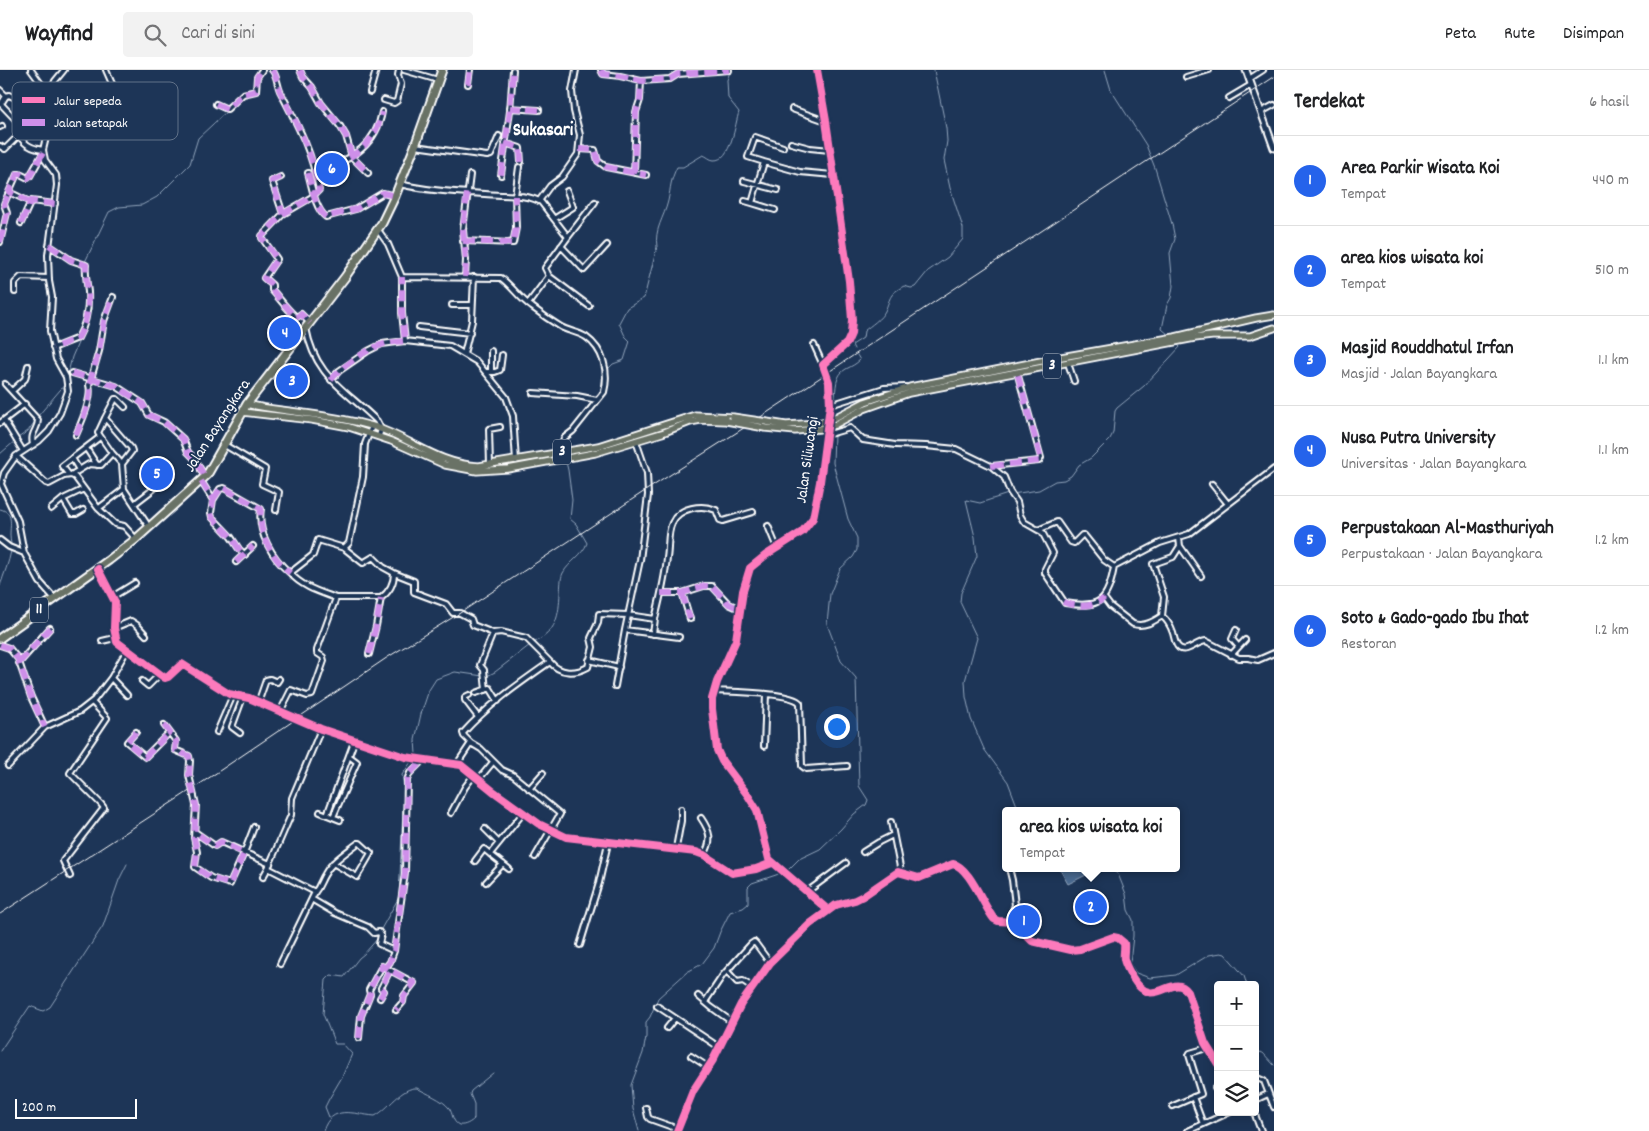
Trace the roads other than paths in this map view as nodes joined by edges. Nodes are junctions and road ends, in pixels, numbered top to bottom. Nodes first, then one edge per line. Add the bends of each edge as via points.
1 (31, 70) edge
2 (64, 70) edge
3 (106, 70) edge
4 (272, 70) edge
5 (300, 70) edge
6 (376, 70) edge
7 (399, 70) edge
8 (404, 70) edge
9 (442, 70) edge
10 (470, 70) edge
11 (513, 70) edge
12 (576, 70) edge
13 (601, 70) edge
14 (729, 70) edge
15 (817, 70) edge
16 (1209, 70) edge
17 (1246, 70) edge
18 (1263, 70) edge
19 (260, 74) edge
20 (1186, 77) dead end
21 (439, 80) junction
22 (641, 81) junction
23 (40, 82) edge
24 (55, 82) edge
25 (111, 82) edge
26 (1250, 82) junction
27 (468, 84) dead end
28 (0, 90) edge
29 (370, 92) dead end
30 (6, 96) junction
31 (12, 97) edge
32 (1229, 98) dead end
33 (384, 100) dead end
34 (0, 104) edge
35 (216, 104) dead end
36 (1274, 105) edge
37 (510, 108) junction
38 (792, 109) dead end
39 (539, 110) dead end
40 (382, 112) dead end
41 (1261, 112) junction
42 (12, 117) edge
43 (826, 121) junction
44 (499, 136) dead end
45 (14, 140) edge
46 (22, 140) edge
47 (45, 140) edge
48 (792, 142) dead end
49 (505, 144) junction
50 (415, 146) junction
51 (1, 148) edge
52 (783, 148) dead end
53 (1274, 148) edge
54 (579, 149) junction
55 (830, 150) junction
56 (42, 152) junction
57 (352, 157) junction
58 (521, 162) dead end
59 (764, 162) junction
60 (519, 167) dead end
61 (316, 171) junction
62 (308, 173) dead end
63 (368, 173) dead end
64 (634, 173) junction
65 (470, 175) dead end
66 (500, 175) dead end
67 (646, 175) dead end
68 (833, 175) junction
69 (281, 177) dead end
70 (744, 181) dead end
71 (400, 184) junction
72 (758, 184) junction
73 (778, 190) dead end
74 (9, 192) junction
75 (567, 192) dead end
76 (467, 193) junction
77 (315, 195) junction
78 (395, 196) junction
79 (515, 196) junction
80 (540, 201) junction
81 (745, 201) dead end
82 (30, 202) junction
83 (595, 202) dead end
84 (752, 203) junction
85 (55, 204) junction
86 (775, 210) dead end
87 (283, 214) junction
88 (554, 219) junction
89 (22, 223) dead end
90 (378, 230) junction
91 (568, 237) junction
92 (464, 241) junction
93 (0, 242) edge
94 (49, 245) junction
95 (607, 245) dead end
96 (561, 246) junction
97 (549, 276) junction
98 (402, 277) junction
99 (465, 277) junction
100 (474, 277) junction
101 (49, 278) junction
102 (15, 292) dead end
103 (113, 297) dead end
104 (528, 304) junction
105 (452, 305) dead end
106 (472, 305) junction
107 (589, 306) dead end
108 (1274, 316) edge
109 (308, 325) junction
110 (419, 327) dead end
111 (1274, 328) edge
112 (470, 333) junction
113 (405, 341) junction
114 (814, 345) dead end
115 (53, 348) junction
116 (1124, 349) junction
117 (492, 351) dead end
118 (464, 354) junction
119 (502, 355) dead end
120 (1068, 363) junction
121 (823, 365) junction
122 (28, 366) dead end
123 (486, 372) junction
124 (491, 372) junction
125 (1017, 372) junction
126 (72, 373) dead end
127 (92, 377) junction
128 (331, 380) junction
129 (1074, 381) dead end
130 (5, 384) dead end
131 (910, 387) junction
132 (12, 391) junction
133 (533, 393) dead end
134 (597, 400) junction
135 (25, 404) junction
136 (247, 404) junction
137 (830, 406) junction
138 (125, 407) dead end
139 (242, 412) junction
140 (105, 418) junction
141 (834, 421) junction
142 (2, 422) edge
143 (766, 425) junction
144 (372, 426) junction
145 (500, 427) dead end
146 (381, 429) junction
147 (369, 433) junction
148 (76, 435) dead end
149 (826, 435) junction
150 (379, 436) junction
151 (100, 438) junction
152 (636, 441) junction
153 (223, 444) junction
154 (32, 445) junction
155 (86, 448) junction
156 (22, 451) junction
157 (559, 452) junction
158 (112, 453) junction
159 (16, 456) junction
160 (72, 458) junction
161 (516, 461) junction
162 (122, 464) junction
163 (97, 465) junction
164 (490, 465) junction
165 (991, 466) junction
166 (1274, 468) edge
167 (79, 470) junction
168 (70, 475) junction
169 (203, 479) junction
170 (160, 484) dead end
171 (1212, 484) dead end
172 (84, 489) junction
173 (124, 489) junction
174 (63, 499) junction
175 (213, 500) junction
176 (134, 504) junction
177 (1228, 504) junction
178 (99, 508) junction
179 (51, 510) dead end
180 (83, 510) dead end
181 (276, 510) dead end
182 (753, 512) dead end
183 (768, 526) dead end
184 (149, 527) junction
185 (1038, 530) junction
186 (1179, 538) junction
187 (136, 539) junction
188 (0, 540) edge
189 (254, 546) dead end
190 (1180, 546) junction
191 (344, 548) junction
192 (777, 548) junction
193 (24, 552) junction
194 (245, 555) junction
195 (236, 562) dead end
196 (1114, 567) junction
197 (98, 569) junction
198 (290, 573) junction
199 (394, 573) junction
200 (1201, 576) dead end
201 (135, 583) dead end
202 (662, 593) junction
203 (682, 593) junction
204 (112, 597) junction
205 (336, 598) junction
206 (381, 598) junction
207 (1104, 598) junction
208 (54, 599) junction
209 (740, 609) junction
210 (628, 615) junction
211 (1162, 616) junction
212 (690, 618) dead end
213 (655, 619) junction
214 (50, 628) dead end
215 (114, 628) junction
216 (625, 630) junction
217 (1236, 630) dead end
218 (493, 633) junction
219 (653, 634) junction
220 (146, 635) dead end
221 (679, 637) dead end
222 (0, 638) edge
223 (115, 638) junction
224 (1245, 640) dead end
225 (102, 641) dead end
226 (0, 645) edge
227 (1238, 646) junction
228 (127, 650) junction
229 (369, 654) dead end
230 (1274, 654) edge
231 (1231, 655) junction
232 (589, 660) junction
233 (550, 662) junction
234 (19, 663) junction
235 (618, 667) junction
236 (160, 674) junction
237 (111, 678) junction
238 (279, 679) dead end
239 (142, 681) dead end
240 (615, 686) dead end
241 (486, 690) junction
242 (714, 691) junction
243 (476, 692) dead end
244 (766, 694) junction
245 (127, 695) dead end
246 (233, 695) junction
247 (469, 695) dead end
248 (243, 697) junction
249 (498, 701) junction
250 (92, 702) junction
251 (258, 702) junction
252 (280, 712) junction
253 (478, 717) junction
254 (164, 725) dead end
255 (45, 727) junction
256 (321, 729) junction
257 (136, 732) dead end
258 (217, 732) dead end
259 (169, 733) junction
260 (240, 734) dead end
261 (355, 739) junction
262 (471, 743) junction
263 (764, 746) dead end
264 (349, 756) junction
265 (423, 760) junction
266 (493, 762) junction
267 (457, 764) junction
268 (8, 766) dead end
269 (847, 766) dead end
270 (543, 773) dead end
271 (474, 775) junction
272 (479, 779) junction
273 (529, 789) junction
274 (681, 809) dead end
275 (320, 812) dead end
276 (524, 812) junction
277 (451, 813) dead end
278 (327, 815) junction
279 (333, 817) junction
280 (701, 818) dead end
281 (340, 820) dead end
282 (891, 822) dead end
283 (254, 827) dead end
284 (485, 830) dead end
285 (550, 830) junction
286 (195, 832) junction
287 (893, 835) junction
288 (608, 842) junction
289 (499, 843) junction
290 (676, 848) junction
291 (863, 852) dead end
292 (244, 853) junction
293 (490, 854) junction
294 (704, 855) junction
295 (535, 857) dead end
296 (475, 861) dead end
297 (333, 863) junction
298 (772, 863) junction
299 (846, 863) dead end
300 (502, 864) junction
301 (269, 866) junction
302 (509, 869) dead end
303 (901, 872) junction
304 (1010, 872) edge
305 (70, 876) dead end
306 (263, 877) dead end
307 (486, 882) dead end
308 (808, 891) junction
309 (315, 892) junction
310 (312, 900) junction
311 (828, 910) junction
312 (1010, 922) junction
313 (580, 945) dead end
314 (394, 951) junction
315 (770, 963) junction
316 (280, 964) dead end
317 (388, 969) junction
318 (727, 971) junction
319 (752, 987) junction
320 (698, 996) dead end
321 (380, 998) dead end
322 (705, 1002) junction
323 (657, 1006) dead end
324 (396, 1010) dead end
325 (675, 1018) junction
326 (732, 1022) junction
327 (668, 1028) dead end
328 (359, 1038) dead end
329 (719, 1047) junction
330 (1207, 1048) junction
331 (691, 1056) dead end
332 (1214, 1058) edge
333 (708, 1067) junction
334 (1259, 1078) edge
335 (1268, 1094) junction
336 (1193, 1097) junction
337 (1259, 1098) edge
338 (1173, 1106) dead end
339 (1274, 1107) edge
340 (646, 1108) dead end
341 (1221, 1116) edge
342 (1255, 1116) edge
343 (1203, 1124) junction
344 (677, 1130) edge
345 (1188, 1131) edge
346 (1261, 1131) edge

1 - 23 street
2 - 24 street
3 - 25 street
4 - 61 street
5 - 57 street via 346,136
6 - 29 street
7 - 33 street via 401,82 397,101
8 - 21 street
9 - 21 highway, Jalan Bayangkara / 11
10 - 27 street
11 - 37 street
12 - 54 street via 572,91 580,135
13 - 22 street via 603,74
14 - 22 street
15 - 43 street
16 - 20 street
17 - 26 street
18 - 26 street
19 - 35 street via 256,91 243,94 227,109
21 - 50 highway, Jalan Bayangkara / 11
22 - 64 street via 636,112
26 - 32 street
26 - 41 street
28 - 30 street
30 - 31 street
30 - 34 street
34 - 42 street
36 - 41 street
37 - 39 street
37 - 49 street
38 - 43 street
40 - 57 street via 376,132
41 - 53 street
43 - 55 street
44 - 50 street via 491,155 487,156
45 - 51 street via 6,148
46 - 56 street
47 - 56 street
48 - 55 street
49 - 58 street via 520,148
49 - 66 street
50 - 71 highway, Jalan Bayangkara / 11
52 - 59 street via 754,138 748,157
54 - 64 street via 595,150 603,165
54 - 80 street via 571,165
55 - 68 street
56 - 74 street via 29,177 16,174
56 - 85 street via 56,177
57 - 61 street
57 - 63 street
59 - 68 street via 800,172
59 - 72 street
60 - 79 street
61 - 77 street via 319,190
62 - 77 street
64 - 67 street
65 - 76 street
68 - 121 street via 849,281 852,327 847,343
69 - 87 street via 272,181
70 - 72 street
71 - 76 street
71 - 78 highway, Jalan Bayangkara / 11
72 - 73 street
72 - 84 street
74 - 82 street
74 - 93 street via 4,204 7,213
75 - 88 street via 573,208
76 - 79 street
76 - 92 street via 462,230
77 - 78 street via 326,217 356,209 383,193
77 - 87 street
78 - 90 highway, Jalan Bayangkara / 11
79 - 80 street
79 - 92 street via 516,228 512,244
80 - 88 street
81 - 84 street
82 - 85 street
82 - 89 street
83 - 91 street
84 - 86 street
85 - 94 street
87 - 109 street via 262,236 278,259 264,279 271,284 280,301 295,316 300,314
88 - 91 street
90 - 98 street via 388,244
90 - 109 highway, Jalan Bayangkara / 11
91 - 96 street
92 - 99 street
94 - 101 street
94 - 115 street via 86,265 88,294 85,322 78,338
95 - 96 street via 584,270
96 - 97 street via 545,268
97 - 104 street
97 - 107 street
98 - 99 street
98 - 113 street
99 - 100 street
100 - 104 street via 502,279
100 - 106 street
101 - 102 street via 21,277 15,282
101 - 115 street
103 - 127 street via 104,319 100,351
104 - 134 street via 561,327 587,338 598,350 606,370 604,392
105 - 106 street
106 - 112 street
108 - 116 main road, 3
109 - 128 street via 312,352
109 - 136 highway, Jalan Bayangkara / 11
110 - 112 street
111 - 116 main road, 3 via 1250,336 1212,336
112 - 118 street
113 - 118 street via 446,344
113 - 128 street via 382,344 372,349
114 - 121 street, Jalan Siliwangi
115 - 154 street via 66,377 68,391 52,426
116 - 120 main road, 3
116 - 131 main road, 3
117 - 124 street
118 - 123 street
119 - 124 street via 500,370
120 - 125 main road, 3
120 - 129 street
121 - 137 street, Jalan Siliwangi, bridge via 828,379
122 - 132 street via 25,378
123 - 124 street
123 - 161 street via 503,392 512,412
125 - 141 main road, 3 via 910,393
125 - 165 street via 1041,458 1039,461
126 - 127 street
127 - 148 street
127 - 169 street via 125,391 143,404 149,415 172,428 186,442
128 - 146 street via 374,418
130 - 132 street
131 - 137 street via 884,388
131 - 141 main road, 3 via 865,402
132 - 135 street
133 - 134 street
134 - 157 street via 567,435
135 - 142 street
135 - 154 street via 38,421 31,437
136 - 139 highway, Jalan Bayangkara / 11
136 - 144 main road, 3
137 - 149 street, Jalan Siliwangi
138 - 140 street via 115,399
139 - 147 main road, 3 via 312,420
139 - 153 highway, Jalan Bayangkara / 11
140 - 151 street via 98,431
140 - 162 street via 132,448
141 - 143 main road, 3, bridge via 820,426
142 - 156 street
143 - 152 main road, 3, bridge via 701,420
143 - 157 main road, 3, bridge via 733,416 695,414 598,446
144 - 146 main road, 3
144 - 147 street
145 - 164 street via 489,429
146 - 150 street
146 - 164 main road, 3 via 444,459 471,466
147 - 150 main road, 3
147 - 191 street via 352,532
149 - 165 street via 850,428 863,440 956,450
149 - 192 street, Jalan Siliwangi via 813,518 802,532
150 - 152 main road, 3 via 445,465 477,471 571,458
151 - 155 street
151 - 158 street
152 - 210 street via 647,473 648,495 640,560
153 - 169 highway, Jalan Bayangkara / 11
153 - 181 street via 265,469 262,484 279,492
154 - 156 street
155 - 160 street
155 - 163 street
156 - 159 street
157 - 161 main road, 3
158 - 162 street
158 - 163 street
159 - 168 street via 48,484
159 - 193 street via 4,473 1,484 18,521
160 - 167 street
160 - 168 street via 62,466
161 - 164 main road, 3
162 - 173 street
163 - 167 street via 90,464
165 - 185 street via 1004,477 1024,522
166 - 177 street
167 - 168 street
168 - 172 street
169 - 175 street
169 - 184 highway, Jalan Bayangkara / 11
170 - 176 street
171 - 177 street
172 - 174 street
172 - 178 street
173 - 176 street
173 - 178 street
174 - 179 street
174 - 180 street via 72,514
175 - 194 street via 211,515
175 - 198 street via 224,488 261,508 265,538
176 - 184 street
177 - 186 street
178 - 187 street
182 - 202 street via 723,521 716,510 706,507 694,507 681,513 671,524
183 - 192 street
184 - 187 highway, Jalan Bayangkara / 11
185 - 196 street via 1057,522 1072,543 1084,535 1104,560
185 - 207 street via 1053,553 1045,573 1063,602 1086,605
186 - 190 street
186 - 196 street via 1153,546
187 - 197 highway, Jalan Bayangkara / 11
188 - 193 street
189 - 194 street
190 - 200 street
190 - 211 street via 1173,557 1152,564 1164,597
191 - 198 street via 318,540 313,556
191 - 199 street via 363,563 373,557
192 - 209 street, Jalan Siliwangi via 750,568
193 - 208 street via 40,582
194 - 195 street
196 - 207 street
197 - 204 street
197 - 208 highway, Jalan Bayangkara / 11
198 - 205 street via 313,590
199 - 206 street via 390,588
199 - 218 street via 414,581 414,592 446,604 453,613 460,613 471,619 473,625
201 - 204 street
202 - 203 street
202 - 213 street
203 - 209 street via 713,586 729,604
203 - 212 street
204 - 215 street
205 - 206 street
205 - 252 street via 317,650 324,661 312,695 291,690
206 - 229 street
207 - 211 street via 1110,606 1138,625 1149,624
208 - 222 highway, 11
209 - 242 street, Jalan Siliwangi via 736,640
210 - 213 street
210 - 216 street
210 - 232 street via 599,614 591,638 594,646
211 - 231 street via 1180,648 1186,650 1206,642
213 - 219 street
214 - 234 street
215 - 220 street via 131,621
215 - 223 street
216 - 219 street
216 - 235 street
217 - 227 street via 1232,639
218 - 233 street via 526,638
218 - 241 street via 480,665 484,670
219 - 221 street
223 - 225 street
223 - 228 street
224 - 227 street
226 - 234 street via 10,649
227 - 231 street
228 - 236 street
228 - 237 street
230 - 231 street via 1258,660
232 - 233 street via 587,668 571,672 560,670
232 - 235 street
233 - 249 street
234 - 255 street
235 - 240 street
236 - 239 street via 149,686
236 - 246 street via 167,678 182,664
237 - 245 street
237 - 250 street
238 - 251 street via 277,682 266,680
241 - 243 street
241 - 249 street via 491,689
242 - 244 street
242 - 298 street, Jalan Siliwangi via 712,709 717,750 757,810
244 - 263 street
244 - 269 street via 799,701 801,762 804,768
246 - 248 street
246 - 258 street
247 - 253 street via 465,700
248 - 251 street
248 - 260 street via 232,727
249 - 253 street
250 - 255 street via 72,716
250 - 305 street via 107,718 70,773 104,808 63,862
251 - 252 street
252 - 256 street
253 - 262 street via 463,733
254 - 259 street
255 - 268 street
256 - 261 street
256 - 301 street via 292,798 291,815
257 - 259 street via 127,742 145,757
259 - 286 street via 177,742 175,750 190,757 189,775 196,805
261 - 264 street
261 - 265 street
262 - 266 street
262 - 267 street
264 - 278 street
264 - 279 street via 357,762
265 - 267 street
265 - 314 street via 407,780 405,872
266 - 272 street
266 - 273 street
267 - 271 street
270 - 273 street
271 - 272 street
271 - 277 street
272 - 276 street
273 - 285 street via 560,814
274 - 290 street
275 - 278 street
276 - 285 street
276 - 289 street
278 - 279 street
279 - 281 street
280 - 294 street via 710,839
282 - 287 street
283 - 292 street
284 - 289 street
285 - 288 street via 571,839
285 - 295 street
286 - 292 street via 215,846 221,842
286 - 292 street via 195,866 210,878 230,884
287 - 291 street
287 - 303 street
288 - 290 street
288 - 313 street
289 - 293 street
290 - 294 street
292 - 301 street
293 - 296 street via 484,849
293 - 300 street
294 - 298 street via 732,873
297 - 297 street via 359,843 371,853 357,877
297 - 309 street
298 - 308 street
299 - 308 street
300 - 302 street
300 - 307 street
301 - 306 street
301 - 309 street
303 - 311 street via 863,896 836,904
303 - 312 street via 919,878 957,865 980,893 992,917
304 - 312 street via 1015,905
308 - 311 street
309 - 310 street
310 - 314 street via 374,933 379,932 379,944
310 - 316 street
311 - 315 street
312 - 330 street via 1032,941 1070,950 1118,938 1124,943 1124,962 1141,988 1155,993 1177,984 1187,990
314 - 317 street
315 - 318 street via 754,942
315 - 319 street
317 - 321 street
317 - 324 street via 414,983
317 - 328 street via 380,967 369,990
318 - 319 street via 737,982 743,981
318 - 322 street
319 - 326 street
320 - 322 street
322 - 326 street
323 - 325 street
325 - 327 street
325 - 329 street
326 - 329 street
329 - 333 street
330 - 332 street
330 - 336 street via 1189,1055 1202,1093
331 - 333 street
333 - 344 street via 689,1098
334 - 335 street via 1264,1081
335 - 337 street
335 - 339 street
336 - 338 street
336 - 343 street
340 - 344 street via 650,1120
341 - 343 street
342 - 346 street
343 - 345 street

